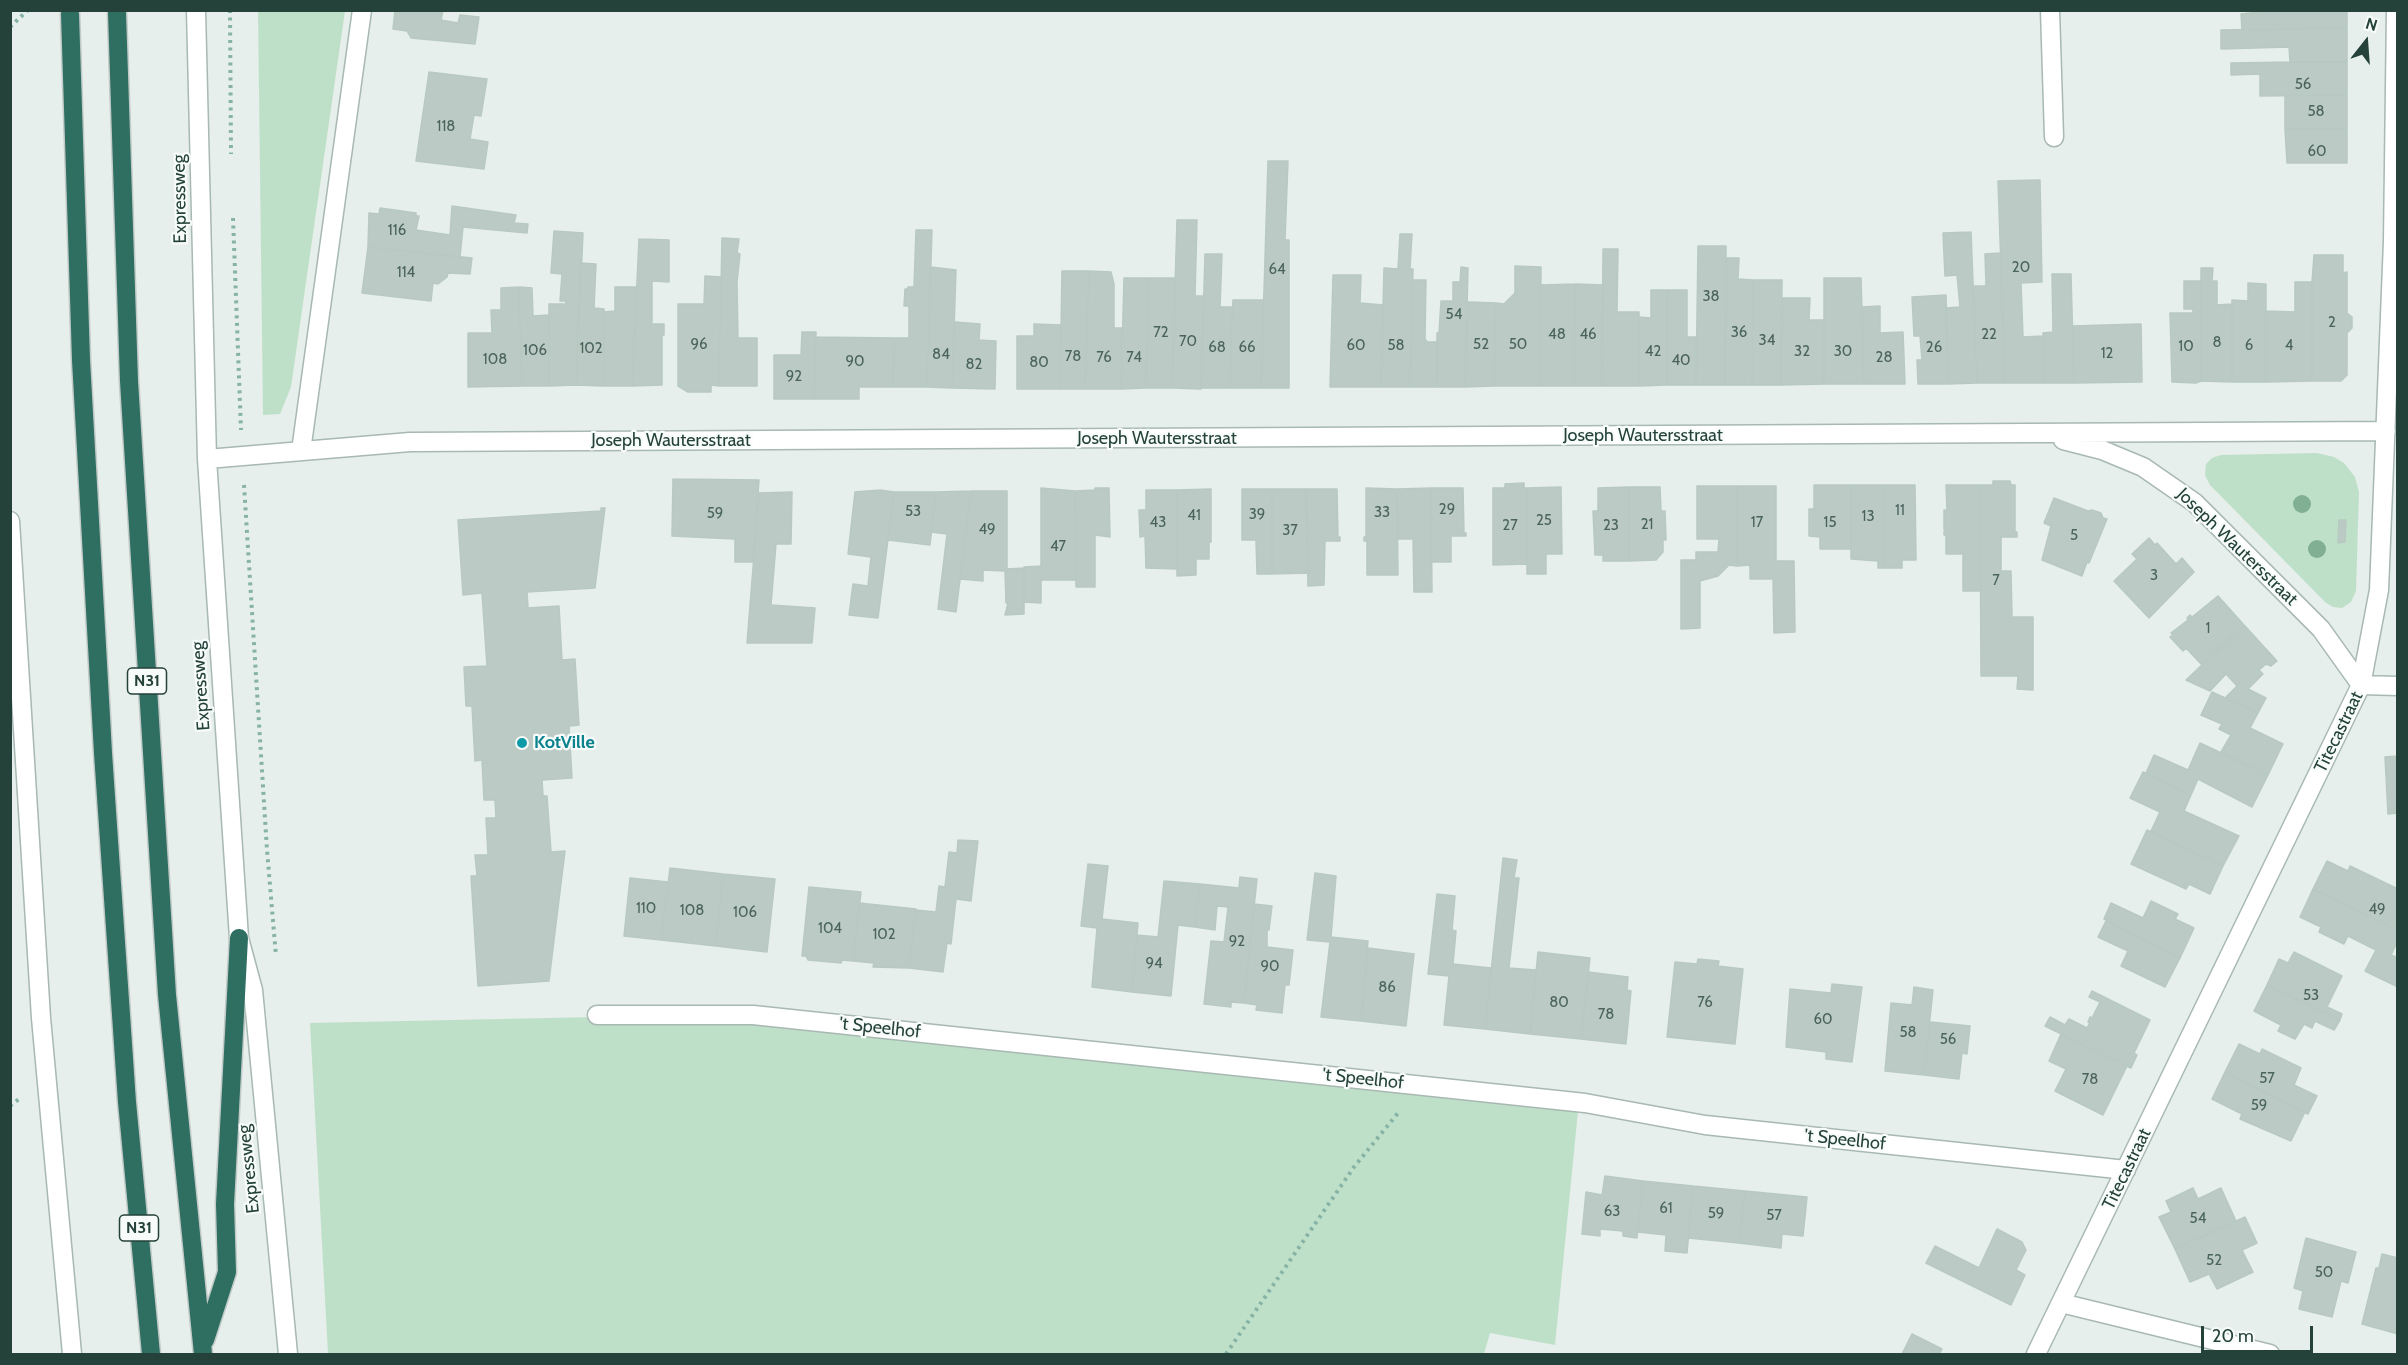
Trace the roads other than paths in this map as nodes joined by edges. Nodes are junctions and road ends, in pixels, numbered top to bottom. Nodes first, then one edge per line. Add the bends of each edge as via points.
1 (196, 10) edge
2 (362, 10) edge
3 (2050, 10) edge
4 (2396, 10) edge
5 (117, 13) dead end
6 (70, 14) dead end
7 (2054, 137) dead end
8 (2386, 432) junction
9 (2013, 434) junction
10 (301, 451) junction
11 (207, 459) junction
12 (10, 520) edge
13 (12, 565) edge
14 (2361, 686) junction
15 (2397, 686) edge
16 (239, 938) junction
17 (597, 1015) dead end
18 (2126, 1170) junction
19 (2061, 1303) junction
20 (203, 1351) edge
21 (72, 1354) edge
22 (151, 1354) edge
23 (288, 1354) edge
24 (2036, 1354) edge
25 (2270, 1354) edge

1 - 11 street, Expressweg
2 - 10 street
3 - 7 street
4 - 8 street, Titecastraat
5 - 20 highway, N31 via 129,381 167,995
6 - 22 highway, N31 via 81,360 103,753 127,1102
8 - 9 street, Joseph Wautersstraat
8 - 14 street, Titecastraat via 2379,590
9 - 10 street, Joseph Wautersstraat via 410,442
9 - 14 street, Joseph Wautersstraat via 2102,450 2143,467 2175,488 2214,521 2321,629
10 - 11 street, Joseph Wautersstraat
11 - 16 street, Expressweg
12 - 13 street
13 - 21 street via 41,1018
14 - 15 street
14 - 18 street, Titecastraat
16 - 20 highway via 225,1204 227,1272
16 - 23 street, Expressweg via 252,990
17 - 18 street, 't Speelhof via 753,1015 1585,1103 1705,1125
18 - 19 street, Titecastraat
19 - 24 street, Titecastraat
19 - 25 street

